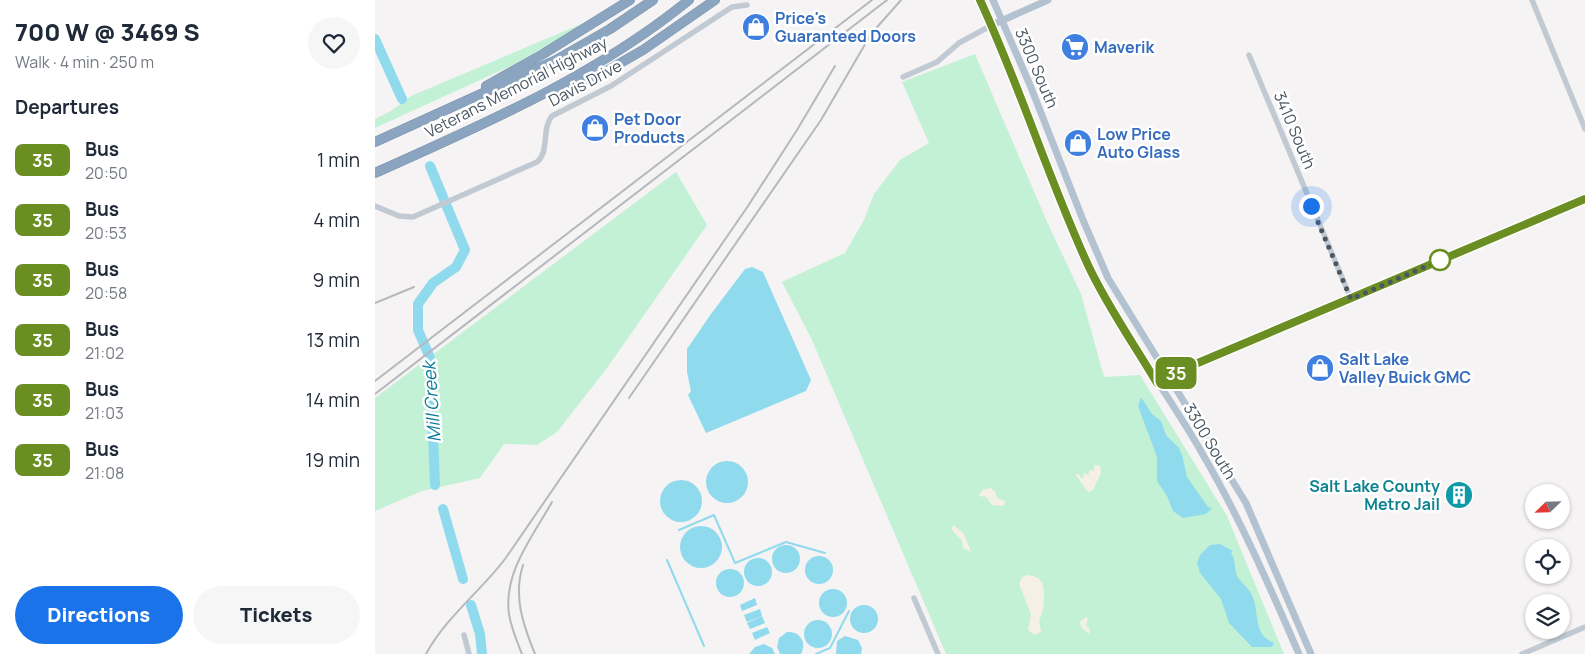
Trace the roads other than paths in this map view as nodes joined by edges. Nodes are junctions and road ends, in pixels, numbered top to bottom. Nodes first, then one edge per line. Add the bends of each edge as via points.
1 (630, 0) edge
2 (653, 0) edge
3 (689, 0) edge
4 (715, 0) edge
5 (980, 0) edge
6 (993, 0) edge
7 (1048, 0) edge
8 (1532, 0) edge
9 (747, 5) dead end
10 (1002, 20) junction
11 (991, 25) junction
12 (1249, 55) dead end
13 (903, 77) dead end
14 (427, 118) junction
15 (1585, 129) edge
16 (375, 142) edge
17 (441, 143) junction
18 (375, 173) edge
19 (1585, 199) edge
20 (375, 206) edge
21 (1351, 299) junction
22 (1167, 376) junction
23 (1157, 383) junction
24 (914, 598) dead end
25 (1585, 627) edge
26 (464, 635) dead end
27 (469, 654) edge
28 (938, 654) edge
29 (1299, 654) edge
30 (1311, 654) edge
31 (1522, 654) edge

1 - 14 highway via 543,54
2 - 14 highway, Veterans Memorial Highway via 556,60
3 - 17 highway, Veterans Memorial Highway via 621,51 564,83
4 - 17 highway via 643,50 603,73
5 - 11 main road, 3300 South
6 - 10 main road, 3300 South
7 - 10 main road
8 - 15 street
9 - 20 street, Davis Drive via 732,7 611,86 552,116 542,156 537,162 408,218
10 - 11 main road
10 - 22 main road, 3300 South via 1100,259 1117,295
11 - 13 street via 959,43 937,62
11 - 23 main road, 3300 South via 1088,264
12 - 21 street, 3410 South
14 - 16 highway, Veterans Memorial Highway
17 - 18 highway, Veterans Memorial Highway
19 - 21 street
21 - 22 street
22 - 23 street
22 - 30 main road, 3300 South via 1250,510
23 - 29 main road, 3300 South via 1235,511
24 - 28 street
25 - 31 street
26 - 27 street

